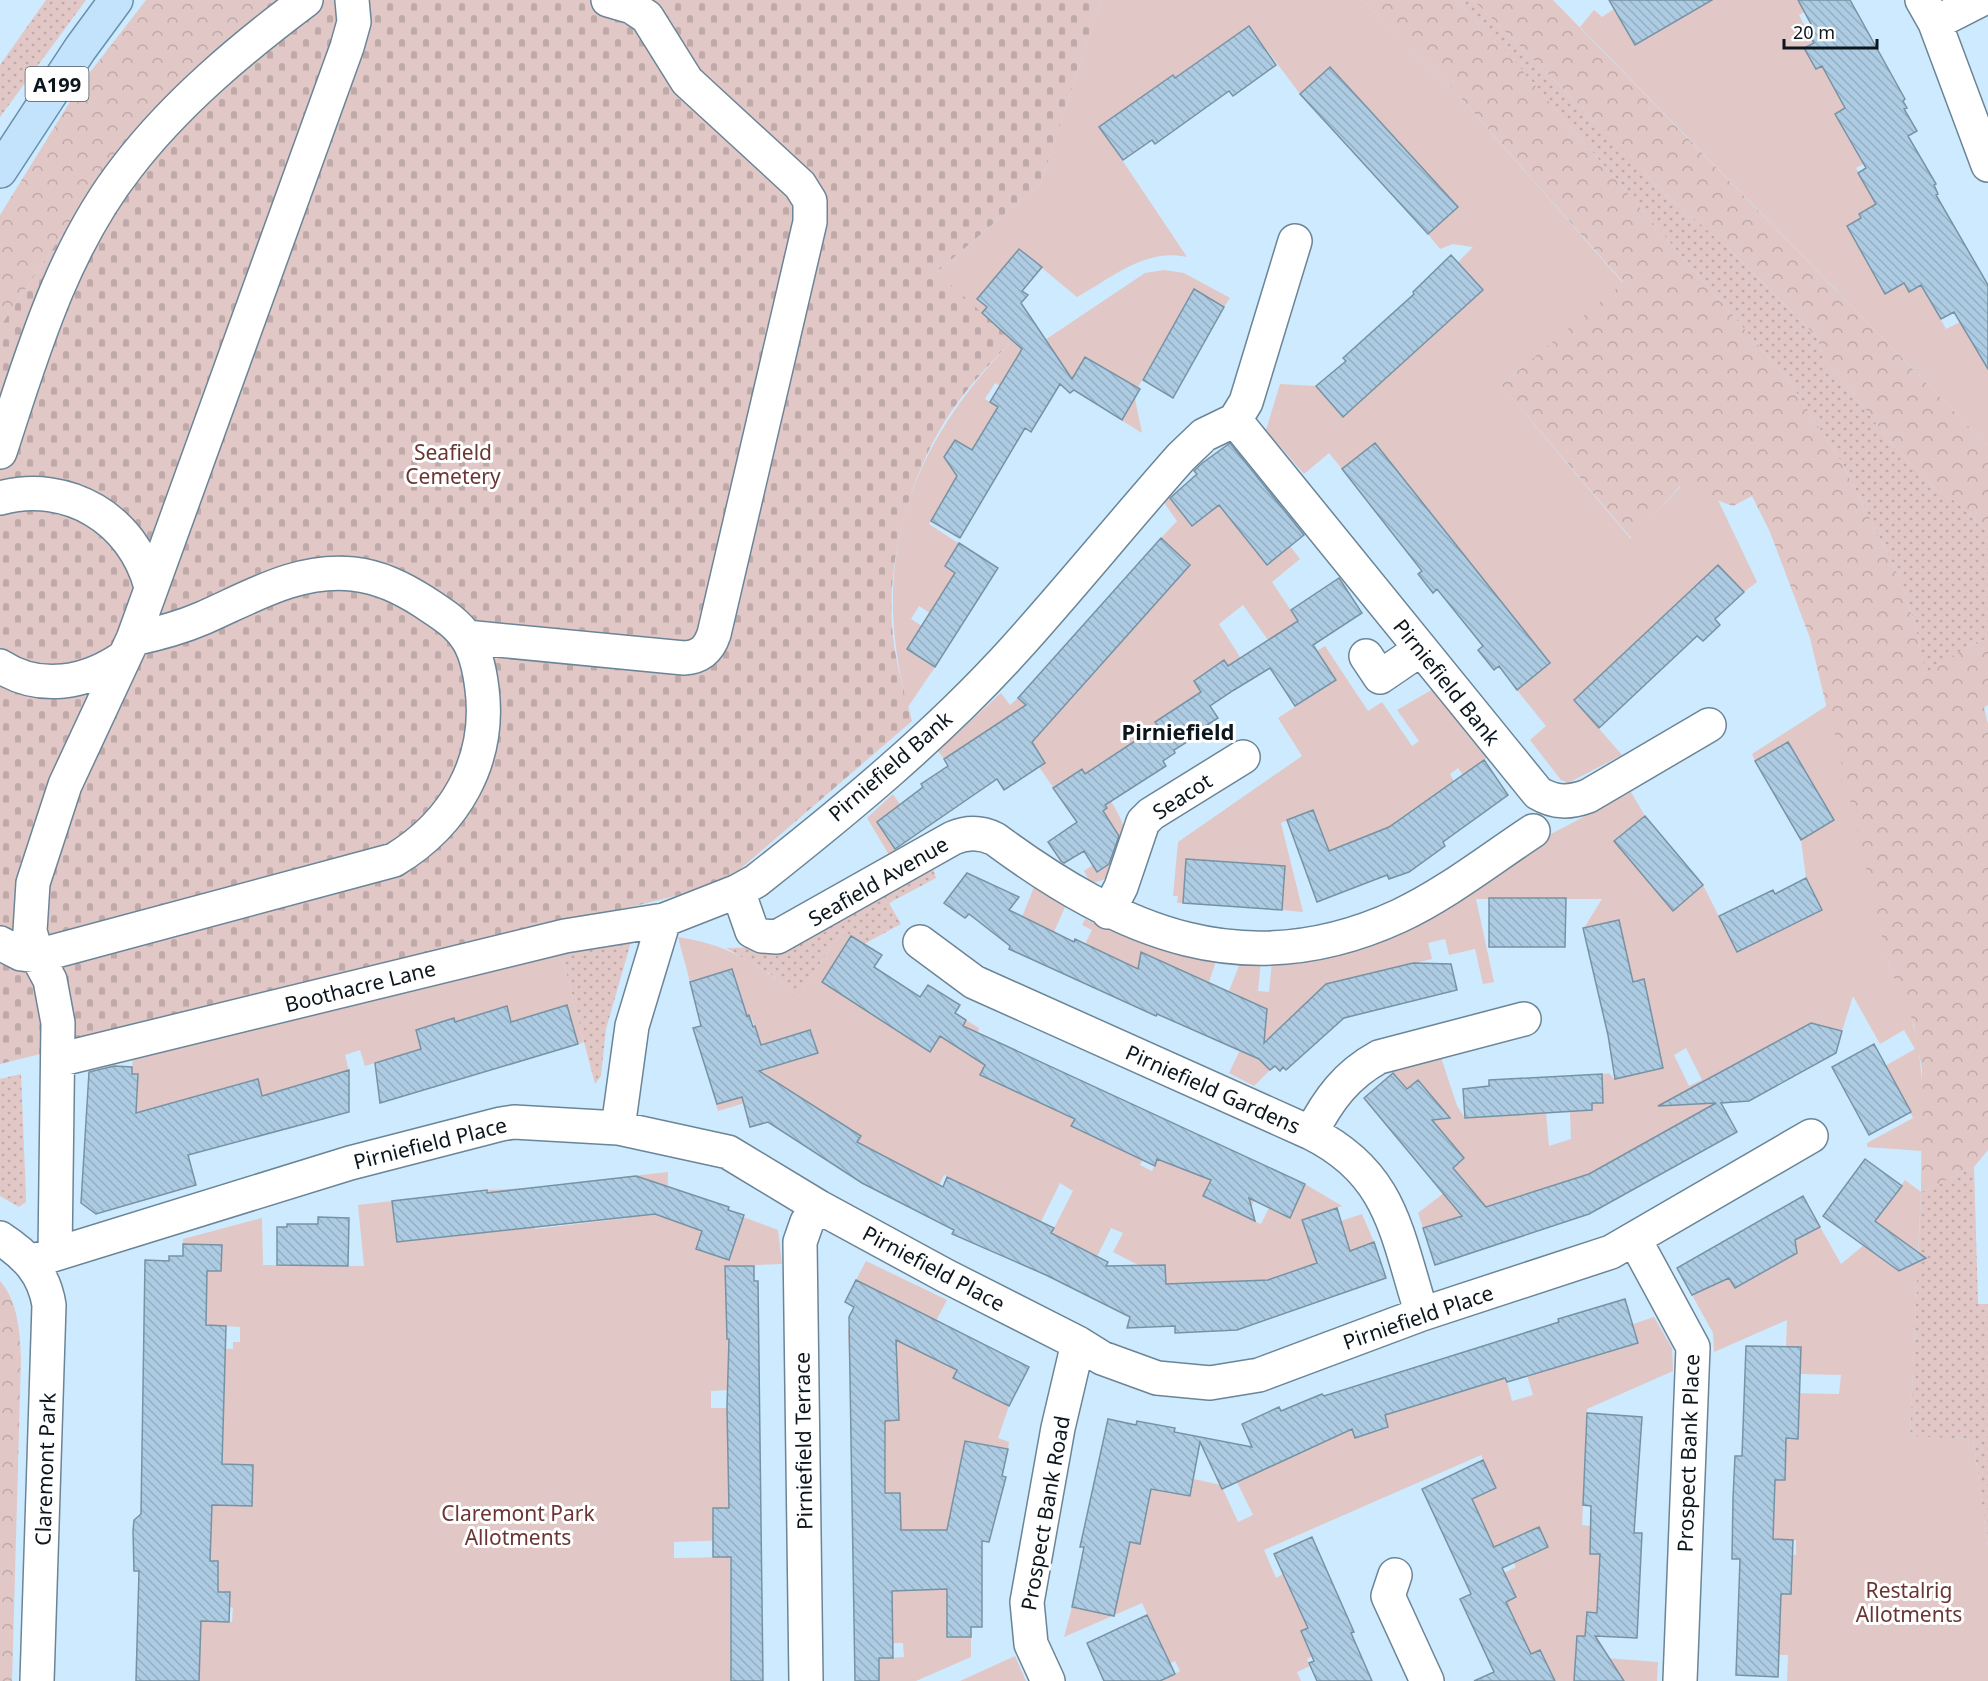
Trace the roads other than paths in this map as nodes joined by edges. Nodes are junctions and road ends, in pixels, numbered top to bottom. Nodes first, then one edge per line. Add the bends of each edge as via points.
1 (116, 0) edge
2 (306, 0) edge
3 (352, 0) edge
4 (608, 0) edge
5 (1980, 0) edge
6 (1928, 12) edge
7 (1988, 165) edge
8 (0, 171) edge
9 (1295, 241) dead end
10 (1234, 420) junction
11 (0, 452) edge
12 (0, 498) edge
13 (151, 586) junction
14 (466, 637) junction
15 (128, 648) junction
16 (1421, 649) junction
17 (1366, 656) dead end
18 (0, 666) edge
19 (1709, 725) dead end
20 (1243, 757) dead end
21 (1533, 831) dead end
22 (738, 891) junction
23 (1108, 912) junction
24 (664, 920) junction
25 (920, 942) dead end
26 (0, 943) edge
27 (37, 956) junction
28 (1524, 1020) dead end
29 (58, 1060) junction
30 (618, 1128) junction
31 (1311, 1133) junction
32 (1811, 1136) dead end
33 (819, 1207) junction
34 (0, 1238) edge
35 (1635, 1240) junction
36 (42, 1258) junction
37 (1422, 1314) junction
38 (1078, 1343) junction
39 (1395, 1575) dead end
40 (37, 1681) edge
41 (806, 1681) edge
42 (1048, 1681) edge
43 (1427, 1681) edge
44 (1680, 1681) edge

1 - 8 main road, A199
2 - 11 street via 180,107 127,166 59,285 36,340
3 - 13 street via 354,22 347,47
4 - 14 street via 632,7 647,17 687,81 800,185 810,201 810,222 714,634 706,649 695,657 684,658
5 - 6 street
6 - 7 street
9 - 10 street via 1246,402
10 - 16 street, Pirniefield Bank
10 - 22 street, Pirniefield Bank via 1204,435 1181,457 1013,651 948,717 776,865
12 - 13 street via 27,493 58,495 100,512 133,545
13 - 15 street
14 - 15 street via 445,616 402,588 378,579 336,573 278,584
14 - 27 street via 483,697 480,752 446,818 412,849 394,860
15 - 18 street via 92,676 56,682 20,676
15 - 27 street via 65,785 36,874 30,931
16 - 17 street via 1380,677
16 - 19 street, Pirniefield Bank via 1538,793 1553,800 1574,801 1588,796
20 - 23 street, Seacot via 1143,822
21 - 23 street, Seafield Avenue via 1401,916 1319,943 1256,949 1211,946
22 - 23 street, Seafield Avenue via 752,931 777,938 953,838 974,834 995,839
22 - 24 street, Pirniefield Bank
24 - 29 street, Boothacre Lane via 565,936
24 - 30 street via 632,1026
25 - 31 street, Pirniefield Gardens via 974,982
26 - 27 street via 21,954
27 - 29 street via 56,1000
28 - 31 street via 1379,1057 1339,1087
29 - 36 street
30 - 33 street, Pirniefield Place via 728,1152
30 - 36 street, Pirniefield Place via 501,1124 350,1163
31 - 37 street, Pirniefield Gardens via 1349,1155 1377,1186 1390,1213
32 - 35 street, Pirniefield Place
33 - 38 street, Pirniefield Place
33 - 41 street, Pirniefield Terrace via 807,1222 800,1242
34 - 36 street
35 - 37 street, Pirniefield Place via 1611,1252
35 - 44 street, Prospect Bank Place via 1693,1347
36 - 40 street, Claremont Park via 50,1320
37 - 38 street, Pirniefield Place via 1259,1375 1210,1383 1175,1382 1134,1372
38 - 42 street, Prospect Bank Road via 1027,1602 1031,1644
39 - 43 street via 1388,1596

